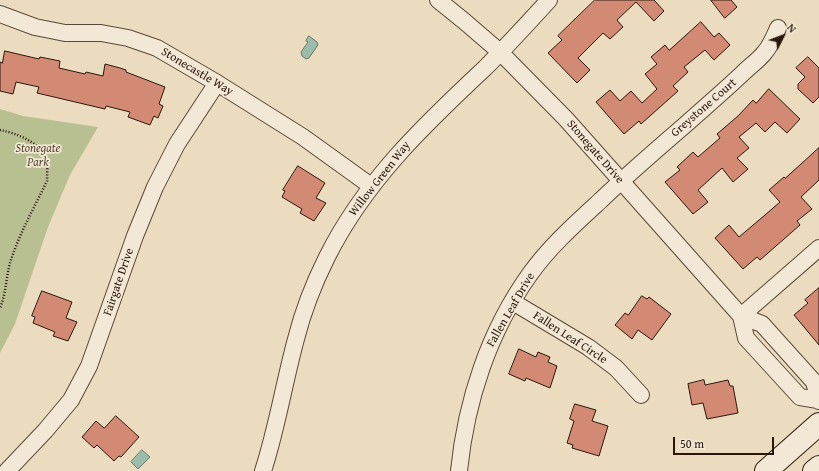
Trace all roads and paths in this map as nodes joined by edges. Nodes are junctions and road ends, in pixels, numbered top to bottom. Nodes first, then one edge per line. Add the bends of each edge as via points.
1 (438, 0) edge
2 (550, 0) edge
3 (0, 14) edge
4 (778, 28) dead end
5 (500, 52) junction
6 (217, 83) junction
7 (0, 130) edge
8 (620, 181) junction
9 (371, 186) junction
10 (819, 248) edge
11 (513, 302) junction
12 (0, 308) edge
13 (741, 316) junction
14 (641, 396) dead end
15 (818, 401) edge
16 (819, 424) edge
17 (819, 467) edge
18 (7, 471) edge
19 (263, 471) edge
20 (459, 471) edge
21 (766, 471) edge
22 (814, 471) edge

1 - 5 street, Stonegate Drive
2 - 5 street, Willow Green Way
3 - 6 street, Stonecastle Way via 35,27 128,38 157,48
4 - 8 street, Greystone Court via 764,53
5 - 8 street, Stonegate Drive via 566,119
5 - 9 street, Willow Green Way via 404,146
6 - 9 street, Stonecastle Way via 303,137
6 - 18 street, Fairgate Drive via 177,144 155,187 135,236 90,366 71,400
7 - 12 path via 24,138 37,146 45,158 47,171 47,181 17,242
8 - 11 street, Fallen Leaf Drive via 547,253
8 - 13 street, Stonegate Drive
9 - 19 street, Willow Green Way via 349,217 327,257 305,308
10 - 13 street
11 - 14 street, Fallen Leaf Circle via 588,347 616,368
11 - 20 street, Fallen Leaf Drive via 486,355 468,423
13 - 15 street, Stonegate Drive via 762,324 814,382
16 - 21 main road
17 - 22 main road

